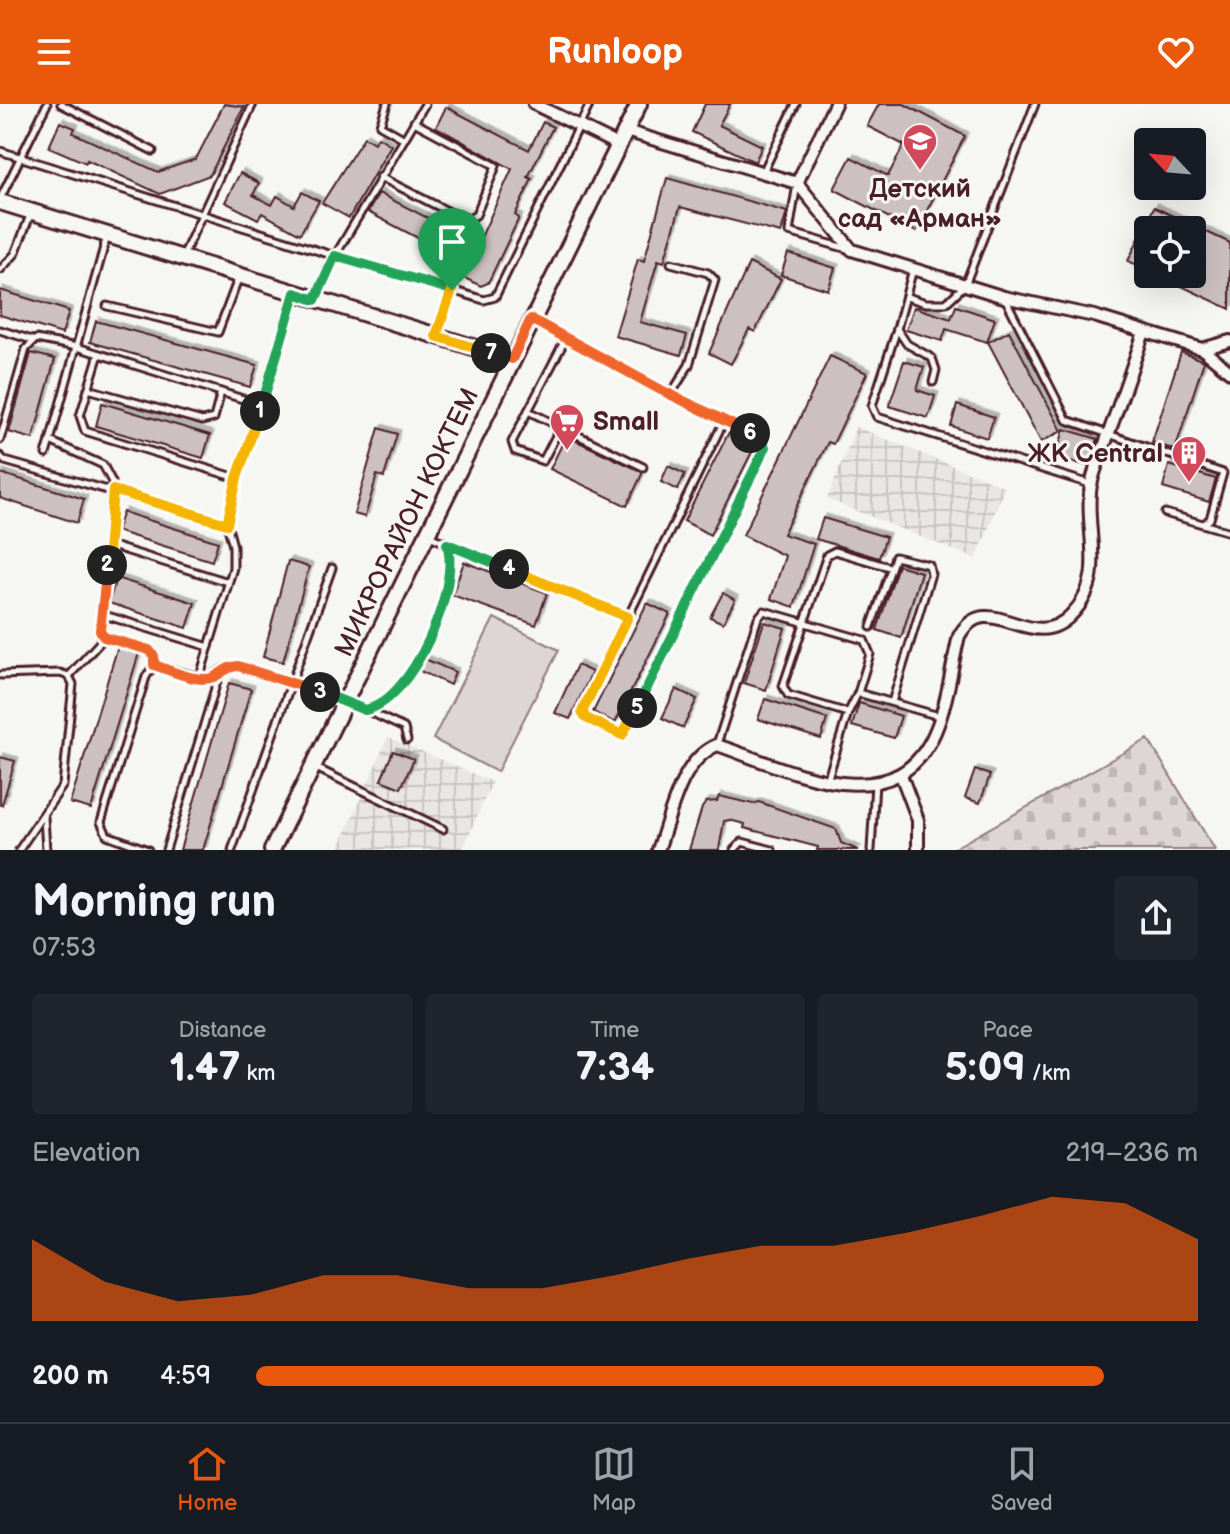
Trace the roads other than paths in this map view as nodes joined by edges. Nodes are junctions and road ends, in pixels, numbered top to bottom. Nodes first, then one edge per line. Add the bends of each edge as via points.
1 (47, 104) edge
2 (61, 104) edge
3 (253, 104) edge
4 (387, 104) edge
5 (425, 104) edge
6 (534, 104) edge
7 (590, 104) edge
8 (639, 104) edge
9 (796, 104) edge
10 (835, 104) edge
11 (1035, 104) edge
12 (414, 122) junction
13 (580, 126) junction
14 (403, 138) junction
15 (622, 138) junction
16 (0, 151) edge
17 (153, 151) dead end
18 (21, 158) junction
19 (763, 172) junction
20 (380, 177) junction
21 (797, 183) junction
22 (0, 200) edge
23 (31, 212) junction
24 (202, 213) junction
25 (108, 235) junction
26 (852, 250) junction
27 (335, 256) junction
28 (182, 258) junction
29 (671, 263) dead end
30 (913, 268) junction
31 (0, 270) edge
32 (239, 276) junction
33 (965, 285) junction
34 (452, 290) junction
35 (295, 293) junction
36 (907, 297) junction
37 (1004, 297) junction
38 (315, 300) junction
39 (107, 306) dead end
40 (531, 319) junction
41 (897, 329) junction
42 (0, 330) edge
43 (1144, 332) junction
44 (436, 336) junction
45 (566, 338) junction
46 (32, 340) junction
47 (1230, 341) edge
48 (77, 347) junction
49 (1202, 349) junction
50 (99, 354) junction
51 (512, 359) junction
52 (1230, 372) edge
53 (933, 382) dead end
54 (88, 389) junction
55 (661, 390) junction
56 (221, 392) junction
57 (262, 405) junction
58 (528, 411) junction
59 (724, 421) junction
60 (560, 428) junction
61 (1108, 435) junction
62 (0, 438) edge
63 (50, 441) junction
64 (46, 454) dead end
65 (0, 456) edge
66 (643, 467) dead end
67 (1227, 474) edge
68 (237, 478) junction
69 (1091, 484) junction
70 (113, 490) junction
71 (1165, 513) dead end
72 (227, 524) junction
73 (1204, 524) junction
74 (1230, 532) edge
75 (425, 534) junction
76 (447, 544) junction
77 (109, 545) junction
78 (889, 567) junction
79 (332, 568) dead end
80 (228, 582) junction
81 (101, 614) junction
82 (628, 617) junction
83 (804, 620) junction
84 (871, 627) dead end
85 (102, 635) junction
86 (209, 647) junction
87 (154, 665) junction
88 (219, 674) junction
89 (0, 675) edge
90 (69, 676) junction
91 (199, 679) junction
92 (291, 682) junction
93 (858, 693) junction
94 (345, 701) junction
95 (892, 702) junction
96 (365, 710) junction
97 (848, 713) junction
98 (941, 717) junction
99 (407, 740) dead end
100 (717, 745) junction
101 (314, 766) junction
102 (901, 775) junction
103 (827, 782) junction
104 (875, 782) junction
105 (44, 816) junction
106 (443, 829) dead end
107 (19, 850) edge
108 (46, 850) edge
109 (148, 850) edge
110 (166, 850) edge
111 (232, 850) edge
112 (272, 850) edge
113 (658, 850) edge
114 (734, 850) edge
115 (772, 850) edge
116 (871, 850) edge
117 (918, 850) edge

1 - 18 lane
2 - 17 lane
3 - 24 lane
4 - 14 lane via 380,125
5 - 12 lane
6 - 13 street
7 - 13 lane
8 - 15 main road, МИКРОРАЙОН КОКТЕМ
9 - 19 lane
10 - 21 street
11 - 33 lane
12 - 14 lane
12 - 20 lane via 496,166 476,215 461,218
13 - 15 street
13 - 34 lane via 495,297 484,300
14 - 20 lane
15 - 19 street
15 - 40 main road, МИКРОРАЙОН КОКТЕМ
16 - 18 lane
18 - 22 lane
18 - 24 lane
19 - 21 street
20 - 27 lane
21 - 26 street
21 - 26 lane via 789,232
22 - 23 main road
23 - 25 main road
23 - 31 lane via 17,249
24 - 27 lane
24 - 28 lane
25 - 28 main road
25 - 48 lane
26 - 30 street
27 - 34 lane
27 - 38 lane
28 - 32 main road
29 - 55 lane via 708,273 715,284 680,385 673,391
30 - 33 street
30 - 36 lane
32 - 35 main road
32 - 39 lane via 218,332
33 - 36 lane via 946,303
33 - 37 street
34 - 44 lane
35 - 38 main road
35 - 57 lane
36 - 41 lane
37 - 43 street
37 - 61 lane via 1060,412 1067,420
38 - 44 main road
40 - 45 lane
40 - 51 main road, МИКРОРАЙОН КОКТЕМ
41 - 53 lane via 907,344 932,358
41 - 69 lane via 872,406 877,417
42 - 46 lane
43 - 49 street
43 - 61 street
44 - 51 main road
45 - 55 lane
45 - 58 lane
46 - 48 lane
46 - 62 lane
47 - 49 street
48 - 50 lane
48 - 63 lane
49 - 52 street
50 - 54 lane
50 - 56 lane
51 - 75 main road, МИКРОРАЙОН КОКТЕМ
54 - 56 lane via 202,421 214,418
54 - 68 lane via 80,416 90,434
55 - 59 lane
56 - 57 lane
57 - 68 lane
58 - 60 lane
58 - 60 lane via 512,442 515,451 541,462
59 - 82 lane
59 - 82 lane via 763,440 765,448 620,735 582,712
60 - 66 lane
61 - 67 lane
61 - 69 street
63 - 64 lane
63 - 70 lane via 103,465
65 - 70 lane
67 - 73 lane
68 - 72 lane
69 - 98 street via 1095,559 1077,609 1058,625 1032,630 988,615 974,617 959,636
70 - 72 lane
70 - 77 lane
71 - 73 lane
72 - 80 lane via 233,546
73 - 74 lane
75 - 76 lane
75 - 94 main road, МИКРОРАЙОН КОКТЕМ
76 - 82 lane
76 - 96 lane via 448,587 422,650 390,699
77 - 80 lane
77 - 81 lane
78 - 83 lane via 829,553
78 - 84 lane
78 - 95 lane via 902,556 925,562 932,571
79 - 92 lane
80 - 86 lane
81 - 85 lane
81 - 86 lane
83 - 93 lane via 868,643 870,654
83 - 97 lane via 784,692
83 - 100 lane via 768,610 759,615
85 - 87 lane via 149,650
85 - 90 lane
86 - 91 lane
87 - 91 lane
87 - 109 lane via 101,822 107,835
88 - 91 lane
88 - 92 lane via 238,666
88 - 110 lane
89 - 90 lane
90 - 105 lane via 73,684 65,777
92 - 94 lane
92 - 111 lane
93 - 95 lane
93 - 97 lane
94 - 96 lane
94 - 101 main road, МИКРОРАЙОН КОКТЕМ
95 - 98 lane
96 - 99 lane via 404,728
97 - 103 lane
98 - 102 street via 925,751
100 - 103 street
100 - 113 street via 691,763
101 - 106 lane
101 - 112 main road, МИКРОРАЙОН КОКТЕМ
102 - 104 street
102 - 117 street via 918,820
103 - 104 street
104 - 116 lane
105 - 107 lane
105 - 108 lane
114 - 115 lane via 742,842

